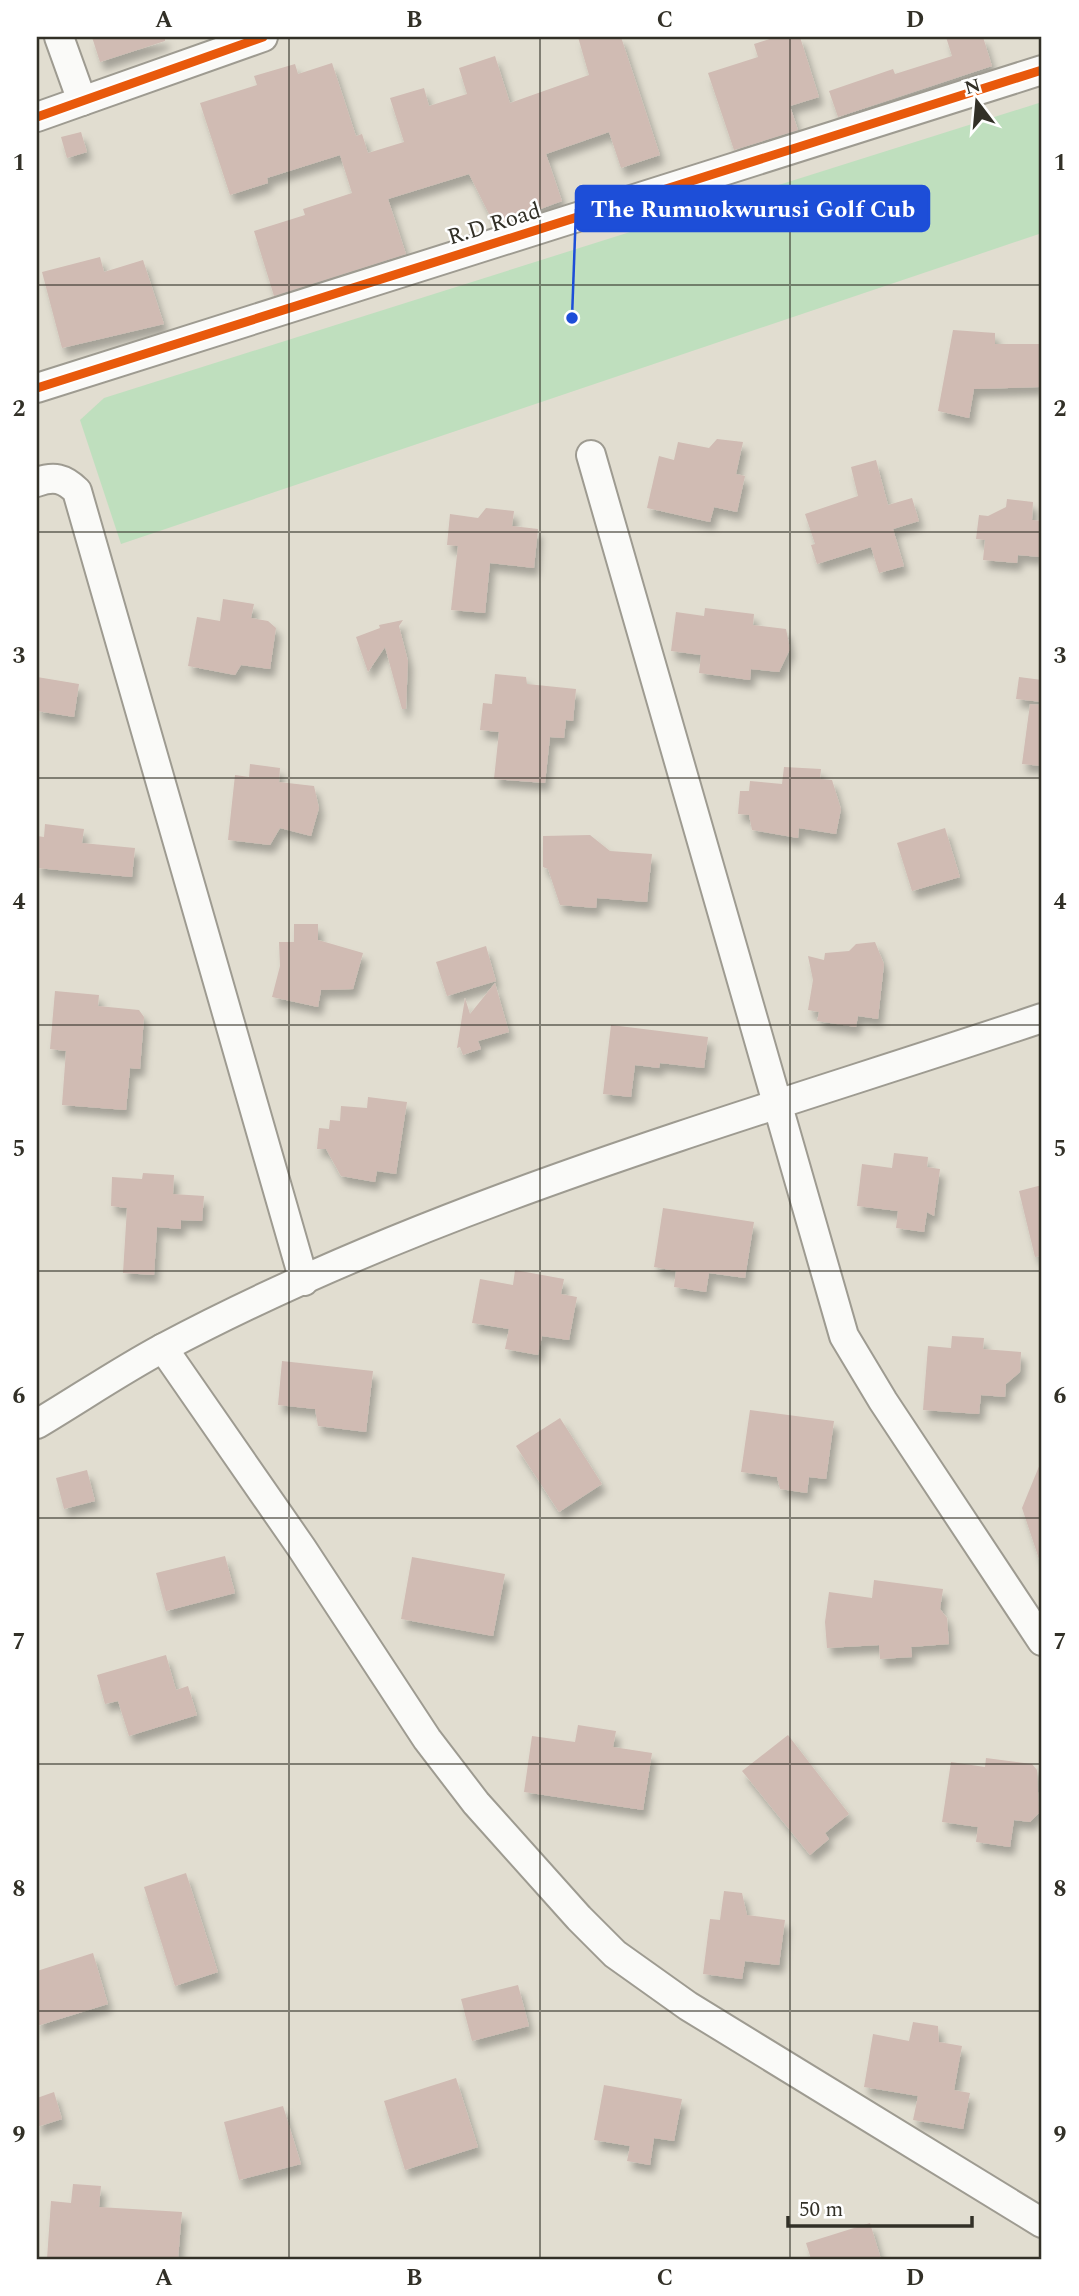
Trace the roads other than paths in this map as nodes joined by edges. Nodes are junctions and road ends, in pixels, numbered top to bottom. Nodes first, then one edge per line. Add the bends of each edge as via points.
1 (59, 37) edge
2 (263, 37) edge
3 (1042, 70) edge
4 (82, 101) junction
5 (37, 117) edge
6 (37, 388) edge
7 (591, 455) dead end
8 (37, 482) edge
9 (1042, 1018) edge
10 (780, 1105) junction
11 (304, 1280) junction
12 (163, 1349) junction
13 (37, 1424) edge
14 (1042, 1641) edge
15 (1042, 2223) edge

1 - 4 street
2 - 4 street
3 - 6 street, R.D Road
4 - 5 street
7 - 10 street
8 - 11 street via 66,480 77,491
9 - 10 street
10 - 11 street via 590,1167
10 - 14 street via 844,1336
11 - 12 street
12 - 13 street
12 - 15 street via 427,1739 477,1803 615,1954 762,2054

